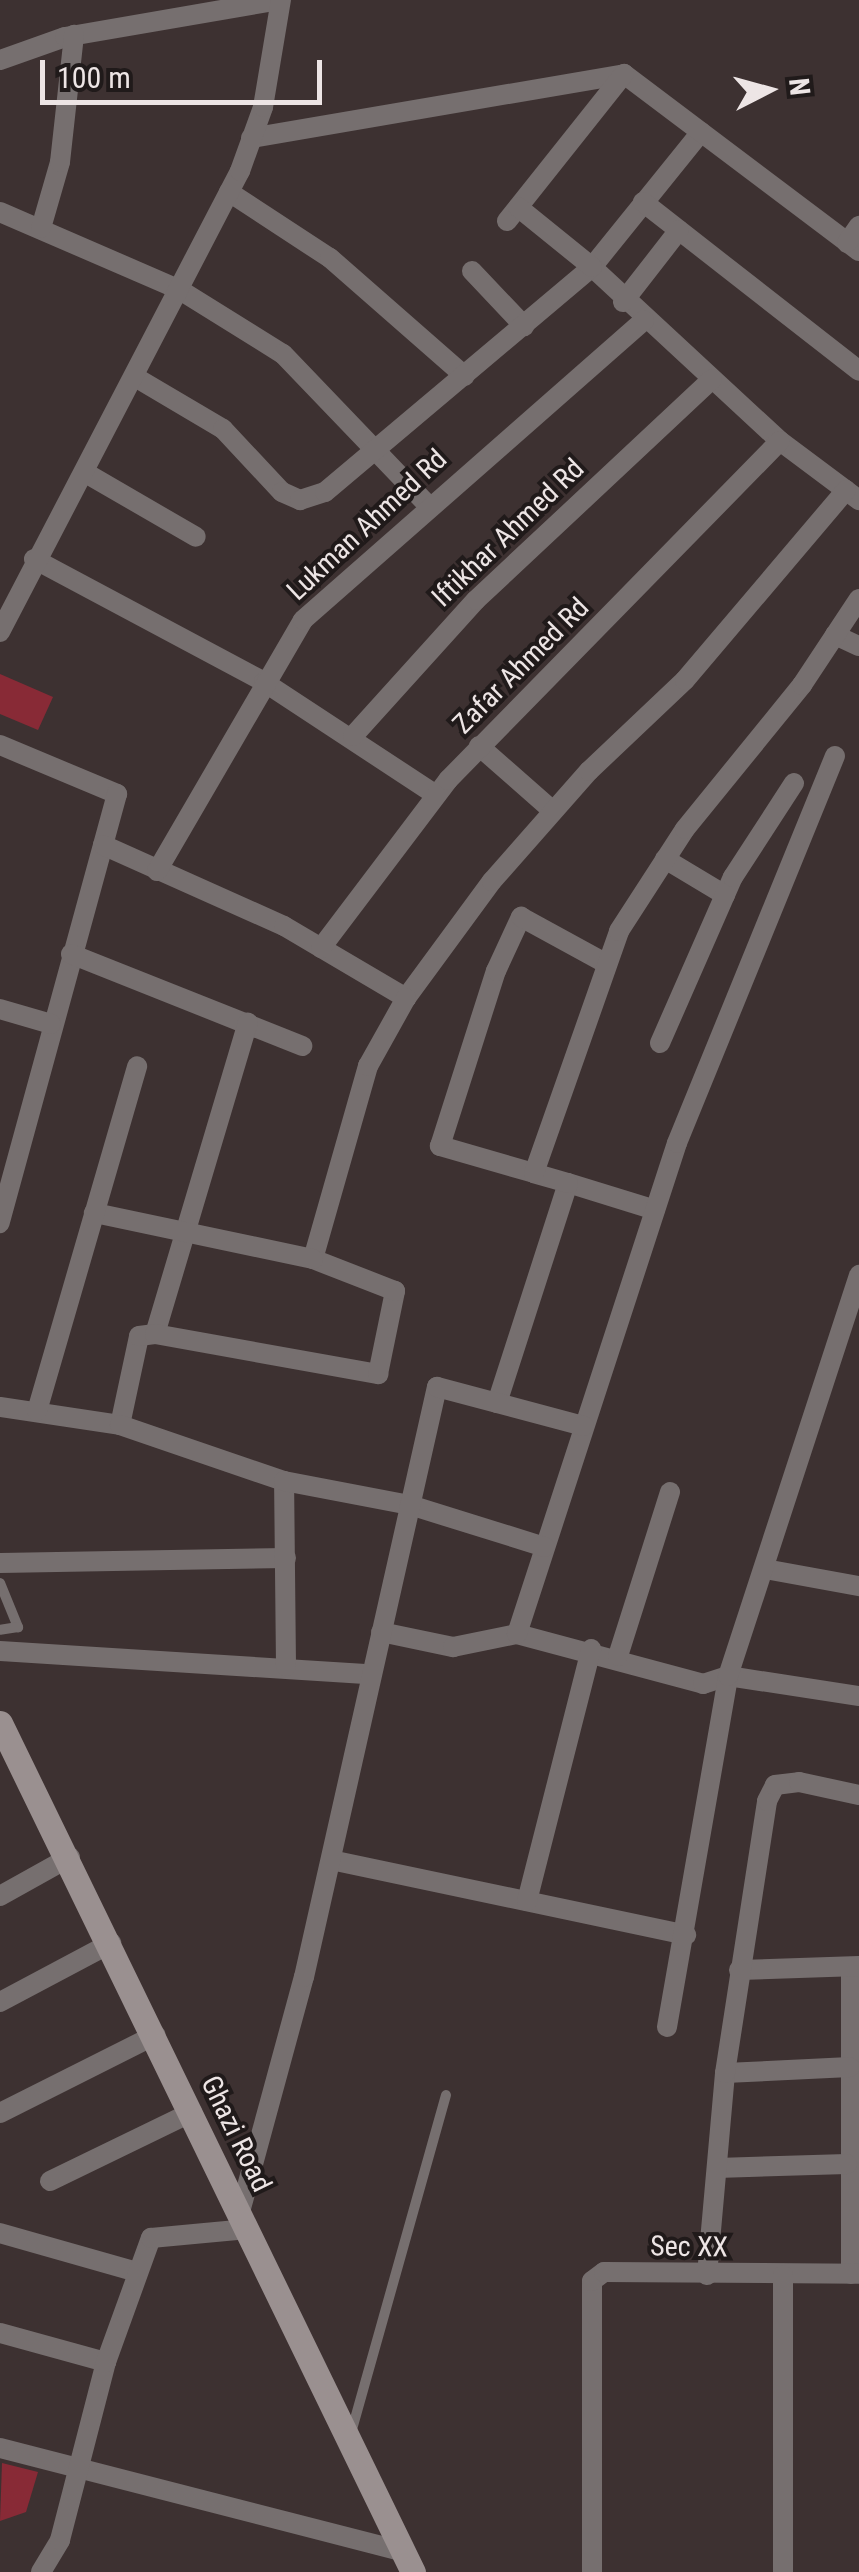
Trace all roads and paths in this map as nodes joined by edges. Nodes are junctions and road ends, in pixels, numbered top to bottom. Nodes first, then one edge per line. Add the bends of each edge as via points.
1 (280, 0) edge
2 (74, 35) junction
3 (0, 60) edge
4 (624, 74) junction
5 (702, 132) junction
6 (251, 138) junction
7 (229, 192) junction
8 (642, 202) junction
9 (0, 212) edge
10 (41, 228) junction
11 (679, 230) junction
12 (855, 240) edge
13 (592, 267) junction
14 (472, 271) dead end
15 (180, 290) junction
16 (624, 302) junction
17 (644, 320) junction
18 (524, 326) junction
19 (859, 371) edge
20 (465, 376) junction
21 (135, 377) junction
22 (712, 378) junction
23 (780, 441) junction
24 (380, 446) junction
25 (84, 472) junction
26 (853, 495) edge
27 (427, 504) junction
28 (196, 537) dead end
29 (34, 559) junction
30 (859, 599) edge
31 (0, 632) edge
32 (835, 635) junction
33 (859, 646) edge
34 (264, 682) junction
35 (353, 736) junction
36 (0, 745) edge
37 (479, 746) junction
38 (835, 756) dead end
39 (794, 783) dead end
40 (436, 796) junction
41 (553, 811) junction
42 (103, 844) junction
43 (665, 859) junction
44 (156, 871) junction
45 (725, 896) junction
46 (321, 948) junction
47 (71, 954) junction
48 (607, 964) junction
49 (406, 998) junction
50 (0, 1009) edge
51 (248, 1023) junction
52 (51, 1024) junction
53 (660, 1043) dead end
54 (302, 1046) dead end
55 (136, 1066) dead end
56 (534, 1173) junction
57 (568, 1183) junction
58 (654, 1210) junction
59 (94, 1213) junction
60 (0, 1222) edge
61 (184, 1234) junction
62 (313, 1259) junction
63 (859, 1275) edge
64 (155, 1334) junction
65 (497, 1403) junction
66 (0, 1407) edge
67 (37, 1411) junction
68 (120, 1425) junction
69 (584, 1426) junction
70 (284, 1481) junction
71 (670, 1492) dead end
72 (410, 1505) junction
73 (545, 1547) junction
74 (286, 1558) junction
75 (0, 1564) edge
76 (764, 1569) junction
77 (0, 1583) edge
78 (859, 1586) edge
79 (0, 1630) edge
80 (381, 1632) junction
81 (517, 1634) junction
82 (591, 1648) junction
83 (0, 1650) edge
84 (618, 1656) junction
85 (286, 1666) junction
86 (369, 1674) junction
87 (728, 1676) junction
88 (859, 1696) edge
89 (0, 1723) edge
90 (859, 1794) edge
91 (70, 1857) junction
92 (331, 1860) junction
93 (0, 1896) edge
94 (527, 1901) junction
95 (686, 1935) junction
96 (111, 1943) junction
97 (855, 1966) edge
98 (739, 1970) junction
99 (0, 2002) edge
100 (667, 2027) dead end
101 (155, 2035) junction
102 (850, 2067) junction
103 (726, 2073) junction
104 (446, 2094) dead end
105 (192, 2112) junction
106 (0, 2113) edge
107 (847, 2164) junction
108 (718, 2168) junction
109 (50, 2181) dead end
110 (244, 2220) junction
111 (0, 2234) edge
112 (136, 2272) junction
113 (855, 2274) edge
114 (707, 2275) junction
115 (783, 2276) junction
116 (0, 2332) edge
117 (106, 2362) junction
118 (349, 2438) junction
119 (0, 2448) edge
120 (77, 2464) junction
121 (408, 2562) edge
122 (42, 2572) edge
123 (592, 2572) edge
124 (782, 2572) edge

1 - 2 street
1 - 6 street
2 - 3 street
2 - 10 street via 60,162
4 - 5 street
4 - 6 street
4 - 13 street via 513,214
5 - 8 street
5 - 12 street
6 - 7 street
7 - 15 street
7 - 20 street via 330,258
8 - 11 street
8 - 13 street
9 - 10 street
10 - 15 street
11 - 16 street
11 - 19 street
13 - 16 street
13 - 18 street
14 - 18 street
15 - 21 street
15 - 24 street via 282,354
16 - 17 street
17 - 22 street
17 - 27 street, Lukman Ahmed Rd
18 - 20 street
20 - 24 street
21 - 24 street via 223,429 282,492 300,500 325,492
21 - 25 street
22 - 23 street
22 - 35 street, Iftikhar Ahmed Rd via 476,600
23 - 26 street
23 - 37 street, Zafar Ahmed Rd
24 - 27 street
25 - 28 street
25 - 29 street
26 - 41 street via 685,680
27 - 34 street, Lukman Ahmed Rd via 338,580
29 - 31 street
29 - 34 street
30 - 32 street
32 - 33 street
32 - 43 street
34 - 35 street
34 - 44 street, Lukman Ahmed Rd
35 - 40 street
36 - 42 street via 117,794
37 - 40 street, Zafar Ahmed Rd
37 - 41 street
38 - 58 street
39 - 45 street
40 - 46 street, Zafar Ahmed Rd
41 - 49 street
42 - 44 street
42 - 47 street
43 - 45 street
43 - 48 street
44 - 46 street
45 - 53 street
46 - 49 street
47 - 51 street
47 - 52 street
48 - 56 street
48 - 56 street via 521,918 496,971 440,1146
49 - 62 street via 368,1066
50 - 52 street
51 - 54 street
51 - 61 street
52 - 60 street
55 - 59 street
56 - 57 street
57 - 58 street
57 - 65 street
58 - 69 street
59 - 61 street
59 - 67 street
61 - 62 street
61 - 64 street
62 - 64 street via 395,1291 378,1374
63 - 76 street
64 - 68 street via 138,1336
65 - 69 street
65 - 72 street via 437,1387
66 - 67 street
67 - 68 street
68 - 70 street
69 - 73 street
70 - 72 street
70 - 74 street
71 - 84 street
72 - 73 street
72 - 80 street
73 - 81 street
74 - 75 street
74 - 85 street
76 - 78 street
76 - 87 street
77 - 79 lane via 18,1627
80 - 81 street via 453,1647
80 - 86 street
81 - 82 street
82 - 84 street
82 - 94 street
83 - 85 street
84 - 87 street via 704,1684
85 - 86 street
86 - 92 street
87 - 88 street
87 - 95 street
89 - 91 main road, Ghazi Road
90 - 98 street via 774,1785
91 - 93 street
91 - 96 main road, Ghazi Road
92 - 94 street
92 - 110 street
94 - 95 street
95 - 100 street
96 - 99 street
96 - 101 main road, Ghazi Road
97 - 98 street
97 - 102 street
98 - 103 street
101 - 105 main road, Ghazi Road
101 - 106 street
102 - 103 street
102 - 107 street
103 - 108 street
104 - 118 lane
105 - 109 street
105 - 110 main road, Ghazi Road
107 - 108 street
107 - 113 street
108 - 114 street
110 - 112 street via 151,2238
110 - 118 main road, Ghazi Road
111 - 112 street
112 - 117 street
113 - 115 street, Sec XX
114 - 115 street, Sec XX
114 - 123 street, Sec XX via 604,2272 592,2281
115 - 124 street
116 - 117 street
117 - 120 street
118 - 121 main road, Ghazi Road
119 - 120 street
120 - 121 street
120 - 122 street via 60,2540

